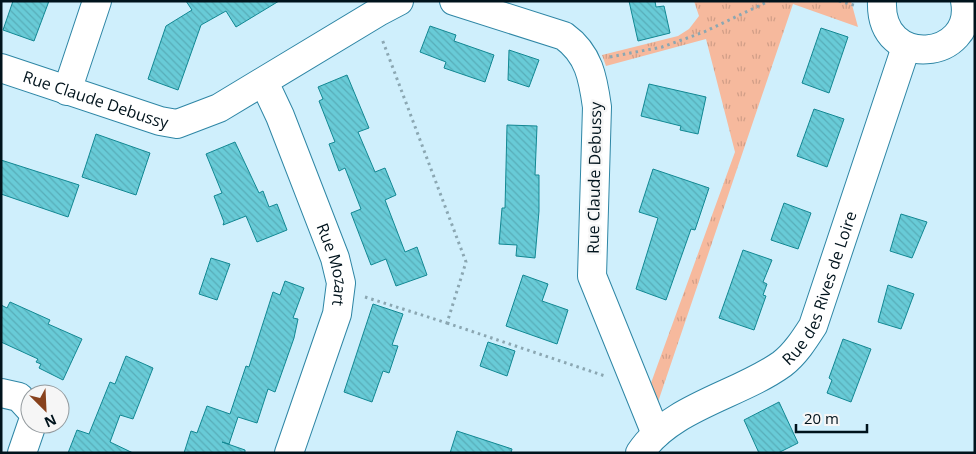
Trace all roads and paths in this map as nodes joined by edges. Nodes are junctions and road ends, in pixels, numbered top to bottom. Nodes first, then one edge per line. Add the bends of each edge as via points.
1 (97, 1) edge
2 (399, 1) edge
3 (454, 1) edge
4 (769, 1) edge
5 (882, 1) edge
6 (965, 1) edge
7 (370, 17) junction
8 (906, 47) junction
9 (588, 62) junction
10 (1, 68) edge
11 (264, 82) junction
12 (66, 91) junction
13 (340, 289) junction
14 (447, 323) junction
15 (636, 386) junction
16 (1, 393) edge
17 (20, 398) edge
18 (29, 434) edge
19 (648, 443) edge
20 (22, 453) edge
21 (289, 453) edge

1 - 12 street
2 - 7 street, Rue Claude Debussy
3 - 9 street, Rue Claude Debussy via 564,36 576,45
4 - 9 path via 704,32 662,47
5 - 8 street via 881,13 886,28
6 - 8 street via 964,21 958,34 947,44 934,49
7 - 11 street, Rue Claude Debussy
7 - 14 path via 387,48 466,262
8 - 19 street, Rue des Rives de Loire via 813,326 800,346 783,363 677,419
9 - 15 street, Rue Claude Debussy via 597,107 592,276
10 - 12 street, Rue Claude Debussy
11 - 12 street, Rue Claude Debussy via 219,108 177,124
11 - 13 street, Rue Mozart via 336,258
13 - 14 path
13 - 21 street, Rue Mozart via 337,314
14 - 15 path
15 - 19 street, Rue Claude Debussy
16 - 17 street
18 - 20 street

